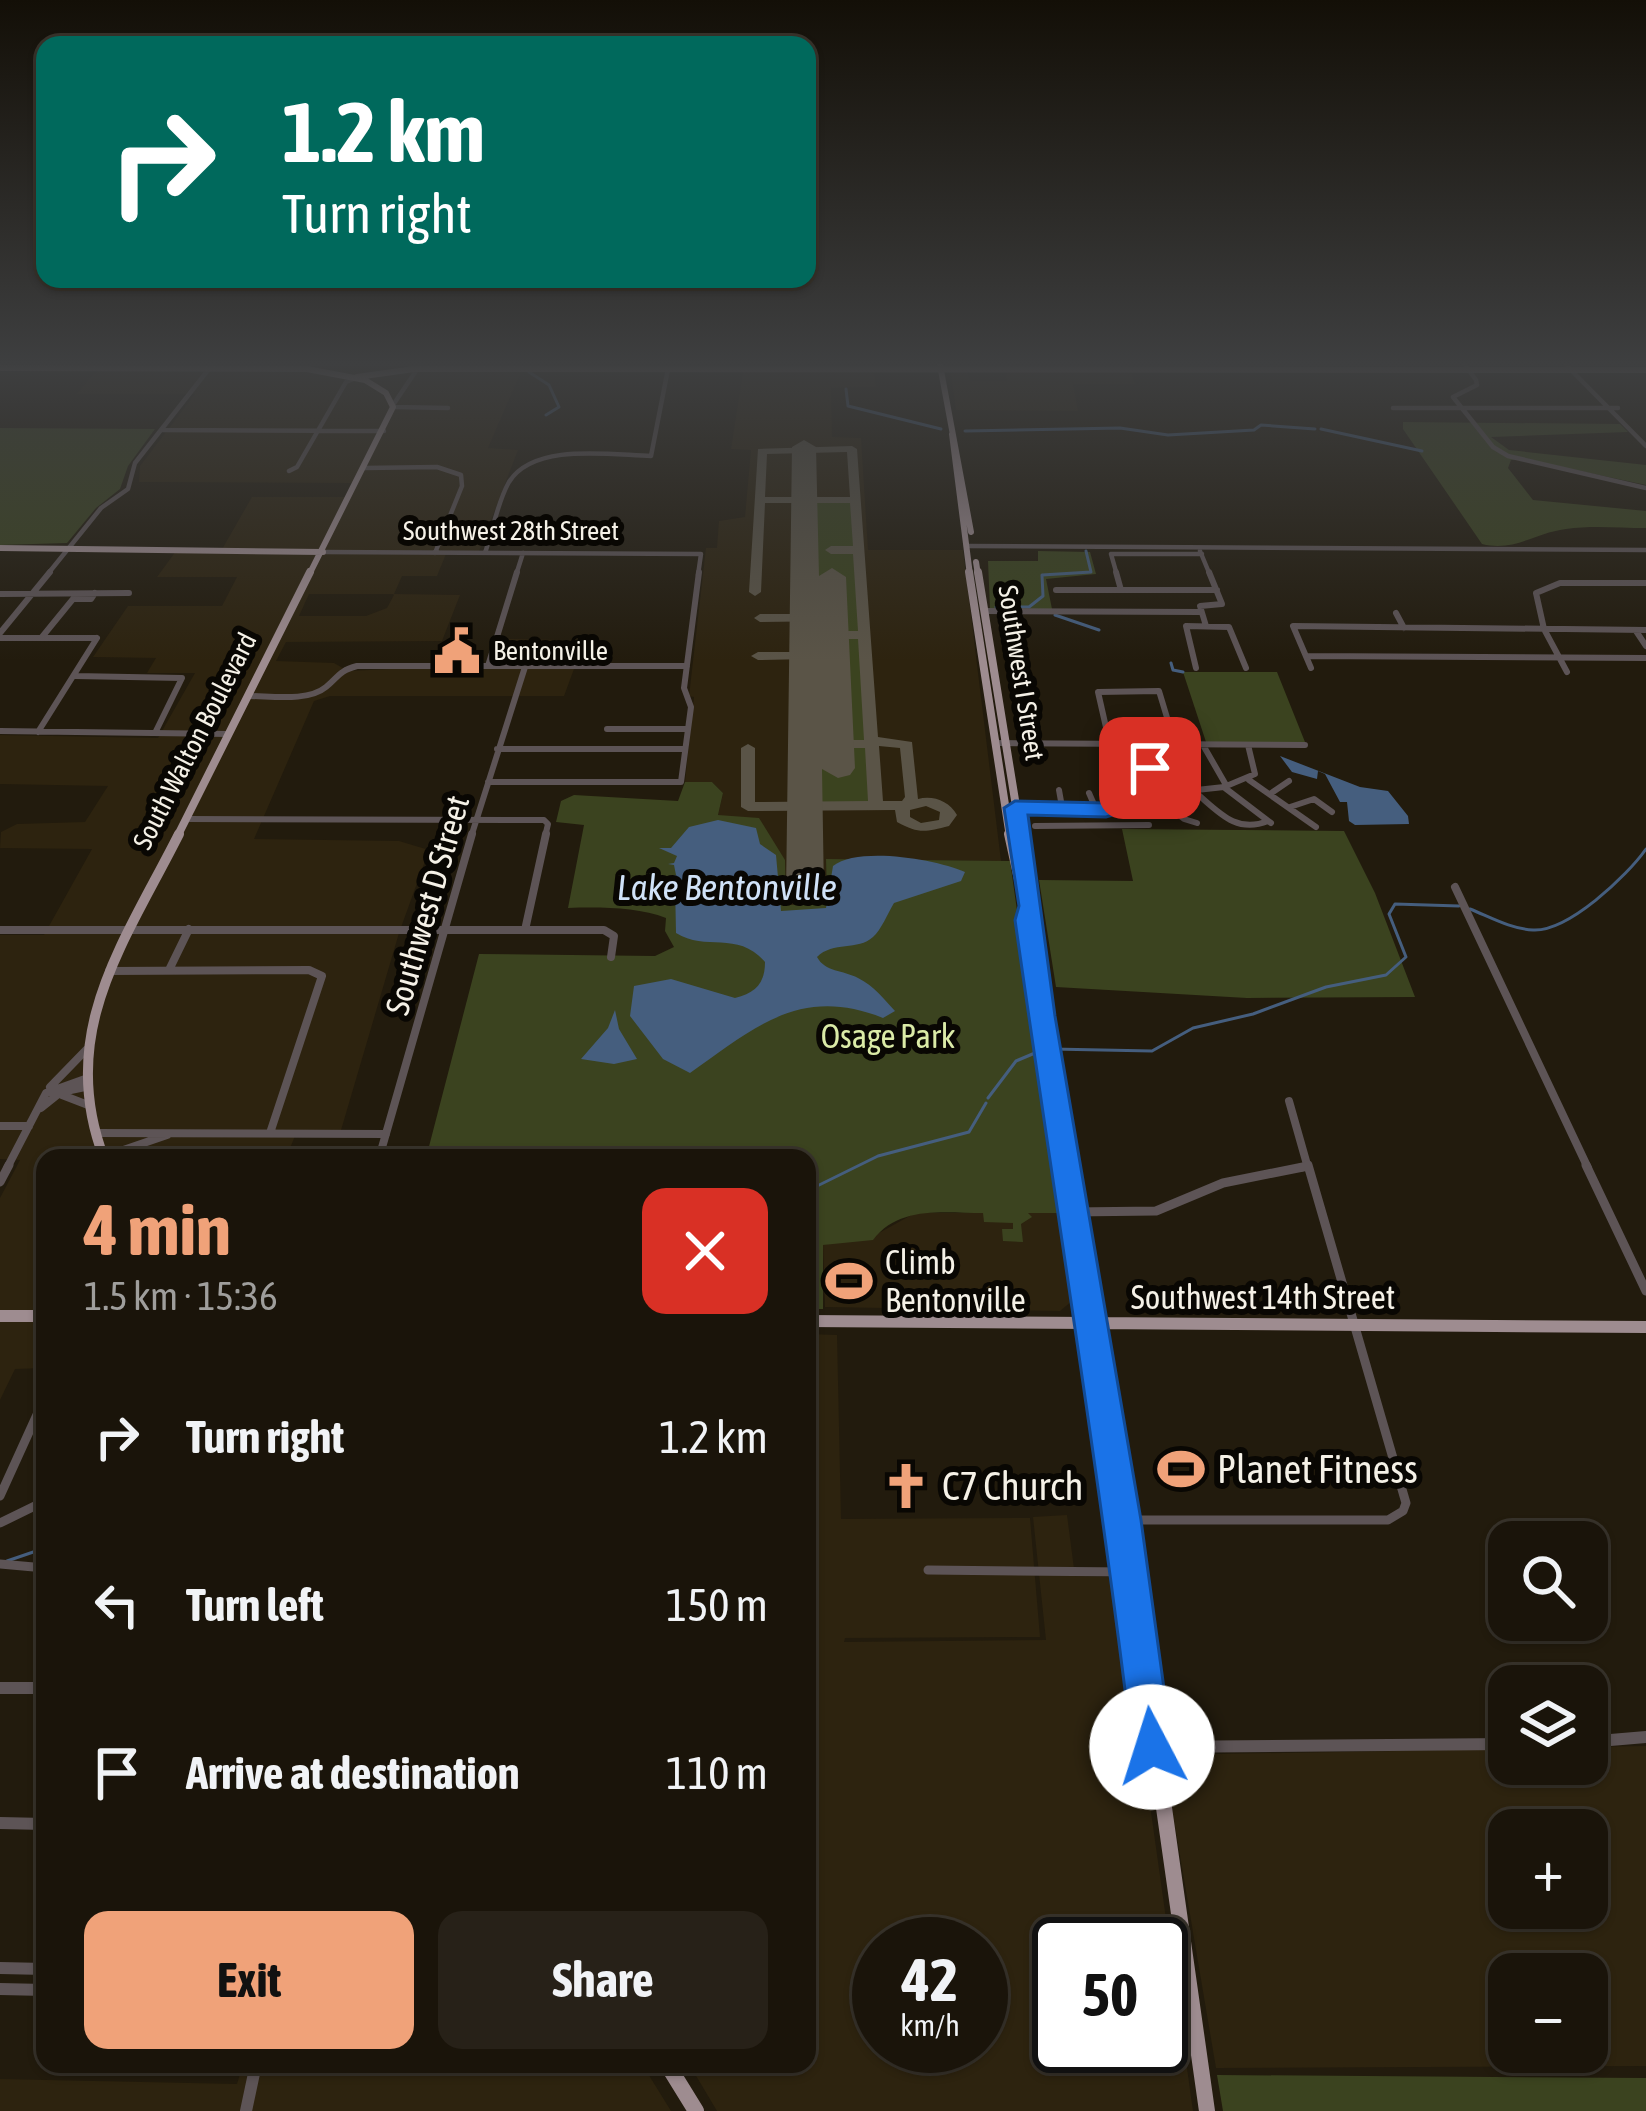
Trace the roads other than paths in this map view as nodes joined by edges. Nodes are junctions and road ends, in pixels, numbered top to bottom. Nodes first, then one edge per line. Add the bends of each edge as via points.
1 (135, 464) edge
2 (299, 464) edge
3 (367, 464) edge
4 (540, 464) edge
5 (957, 464) edge
6 (1540, 464) edge
7 (365, 467) junction
8 (289, 471) dead end
9 (1646, 488) edge
10 (970, 546) junction
11 (0, 548) edge
12 (69, 548) junction
13 (1646, 550) edge
14 (1200, 551) junction
15 (323, 552) junction
16 (435, 553) junction
17 (485, 553) junction
18 (523, 553) junction
19 (1646, 583) edge
20 (1057, 590) dead end
21 (1121, 590) junction
22 (1217, 590) junction
23 (35, 592) junction
24 (95, 593) junction
25 (129, 593) dead end
26 (0, 594) edge
27 (984, 610) junction
28 (1202, 612) junction
29 (1396, 613) dead end
30 (1206, 626) junction
31 (1404, 628) junction
32 (1544, 629) junction
33 (1635, 630) junction
34 (1646, 630) edge
35 (0, 636) edge
36 (41, 638) junction
37 (1646, 646) edge
38 (1306, 656) junction
39 (1558, 658) junction
40 (1646, 658) edge
41 (488, 666) junction
42 (687, 666) junction
43 (525, 667) junction
44 (1196, 668) dead end
45 (1246, 668) dead end
46 (1311, 668) dead end
47 (1567, 672) dead end
48 (75, 676) junction
49 (249, 696) junction
50 (607, 729) dead end
51 (688, 729) junction
52 (0, 731) edge
53 (37, 733) junction
54 (155, 733) junction
55 (229, 734) junction
56 (1000, 743) junction
57 (1110, 744) junction
58 (1141, 744) junction
59 (1174, 744) junction
60 (1203, 745) junction
61 (1248, 745) junction
62 (1305, 745) dead end
63 (497, 749) junction
64 (686, 749) junction
65 (1248, 779) junction
66 (1289, 781) dead end
67 (488, 782) junction
68 (1226, 787) junction
69 (1059, 790) dead end
70 (1191, 791) junction
71 (1089, 793) dead end
72 (1270, 794) junction
73 (1157, 795) junction
74 (1131, 806) junction
75 (1063, 807) junction
76 (1010, 808) junction
77 (1288, 808) junction
78 (1096, 809) junction
79 (1332, 812) dead end
80 (186, 819) junction
81 (476, 821) junction
82 (1197, 823) dead end
83 (1035, 826) dead end
84 (1316, 827) dead end
85 (1455, 887) dead end
86 (130, 929) junction
87 (189, 929) junction
88 (0, 930) edge
89 (445, 930) junction
90 (525, 930) junction
91 (611, 957) dead end
92 (170, 970) junction
93 (109, 971) junction
94 (86, 1050) junction
95 (85, 1083) junction
96 (50, 1095) junction
97 (1289, 1101) dead end
98 (88, 1105) junction
99 (0, 1126) edge
100 (29, 1126) junction
101 (174, 1132) junction
102 (94, 1133) junction
103 (270, 1133) junction
104 (386, 1134) junction
105 (100, 1149) edge
106 (126, 1149) edge
107 (382, 1149) edge
108 (1308, 1166) junction
109 (0, 1182) edge
110 (1073, 1212) junction
111 (1646, 1291) edge
112 (0, 1316) edge
113 (36, 1316) edge
114 (816, 1321) edge
115 (1090, 1323) junction
116 (1356, 1325) junction
117 (1646, 1327) edge
118 (36, 1417) edge
119 (0, 1496) edge
120 (36, 1505) edge
121 (1123, 1520) junction
122 (0, 1523) edge
123 (0, 1564) edge
124 (36, 1567) edge
125 (928, 1570) dead end
126 (1130, 1572) junction
127 (0, 1688) edge
128 (36, 1688) edge
129 (1646, 1737) edge
130 (1608, 1740) edge
131 (1488, 1744) edge
132 (1152, 1747) junction
133 (0, 1823) edge
134 (36, 1824) edge
135 (0, 1968) edge
136 (36, 1969) edge
137 (0, 1989) edge
138 (36, 1990) edge
139 (254, 2073) edge
140 (673, 2073) edge
141 (246, 2111) edge
142 (696, 2111) edge
143 (1207, 2111) edge

1 - 12 street via 128,489
2 - 8 street
3 - 7 main road, South Walton Boulevard
4 - 17 street via 510,481
5 - 10 main road, Southwest I Street
6 - 9 street
7 - 15 main road, South Walton Boulevard
7 - 16 street via 445,468 463,477
10 - 14 street
10 - 27 main road, Southwest I Street
10 - 56 main road, Southwest I Street
11 - 12 main road
12 - 15 main road
12 - 23 street
13 - 14 street
14 - 21 street via 1111,554
14 - 22 street
15 - 16 street, Southwest 28th Street
15 - 49 main road, South Walton Boulevard
16 - 17 street, Southwest 28th Street
17 - 18 street, Southwest 28th Street
18 - 41 street
18 - 42 street, Southwest 28th Street via 699,553
19 - 32 street via 1541,588 1534,600
20 - 21 street
21 - 22 street
22 - 28 street via 1222,604 1203,604
23 - 24 street
23 - 26 street
23 - 35 street
24 - 25 street
24 - 36 street via 73,599
27 - 28 street
27 - 56 main road, Southwest I Street
28 - 30 street
29 - 31 street
30 - 44 street via 1184,629
30 - 45 street via 1232,628
31 - 32 street
31 - 38 street via 1293,626
32 - 33 street
32 - 39 street
33 - 34 street
33 - 37 street
35 - 36 street
36 - 48 street via 98,638
38 - 39 street
38 - 46 street
39 - 40 street
39 - 47 street
41 - 43 street
41 - 49 street via 357,666 308,695
42 - 43 street
42 - 51 street
43 - 63 street, Southwest D Street
48 - 53 street
48 - 54 street via 182,678
49 - 55 main road, South Walton Boulevard
50 - 51 street
51 - 64 street
52 - 53 street
53 - 54 street
54 - 55 street
55 - 80 main road, South Walton Boulevard
56 - 57 street
56 - 76 main road, Southwest I Street
57 - 58 street
57 - 59 street via 1098,692 1152,688
57 - 74 street
58 - 59 street
58 - 73 street
59 - 60 street
59 - 70 street
60 - 61 street
60 - 68 street
61 - 62 street
61 - 65 street via 1255,768
63 - 64 street
63 - 67 street, Southwest D Street
64 - 67 street via 680,782
65 - 68 street
65 - 72 street
66 - 72 street
67 - 81 street, Southwest D Street
68 - 70 street
68 - 70 street via 1269,822 1234,825
69 - 75 street
70 - 73 street
71 - 78 street
72 - 77 street
73 - 74 street
73 - 82 street
74 - 78 street
74 - 83 street via 1150,826
75 - 76 street
75 - 78 street
76 - 110 main road, Southwest I Street
77 - 79 street via 1314,800
77 - 84 street
80 - 81 street
80 - 86 main road, South Walton Boulevard
81 - 89 street, Southwest D Street
81 - 90 street via 548,824
85 - 111 street
86 - 87 street
86 - 88 street
86 - 93 main road, South Walton Boulevard
87 - 89 street
87 - 92 street
89 - 90 street
89 - 104 street, Southwest D Street
90 - 91 street via 611,932
92 - 93 street
92 - 103 street via 322,976
93 - 94 main road, South Walton Boulevard
94 - 95 main road, South Walton Boulevard
94 - 96 street
95 - 96 street
95 - 98 main road, South Walton Boulevard
96 - 98 street
96 - 100 street
97 - 108 street
98 - 102 main road, South Walton Boulevard
99 - 100 street
100 - 109 street
101 - 102 street
101 - 103 street
101 - 106 street
102 - 105 main road, South Walton Boulevard
103 - 104 street
104 - 107 street, Southwest D Street
108 - 110 street via 1223,1183 1156,1211
108 - 116 street
110 - 115 main road, Southwest I Street
112 - 113 main road
114 - 115 main road, Southwest 14th Street
115 - 116 main road, Southwest 14th Street
115 - 121 main road, Southwest I Street
116 - 117 main road, Southwest 14th Street
116 - 121 street via 1403,1511 1388,1520
118 - 119 street
120 - 122 street
121 - 126 main road, Southwest I Street
123 - 124 street
125 - 126 street
126 - 132 main road, Southwest I Street
127 - 128 street
129 - 130 street
131 - 132 street
132 - 143 main road, Southwest I Street
133 - 134 street
135 - 136 street
137 - 138 street
139 - 141 street
140 - 142 main road

